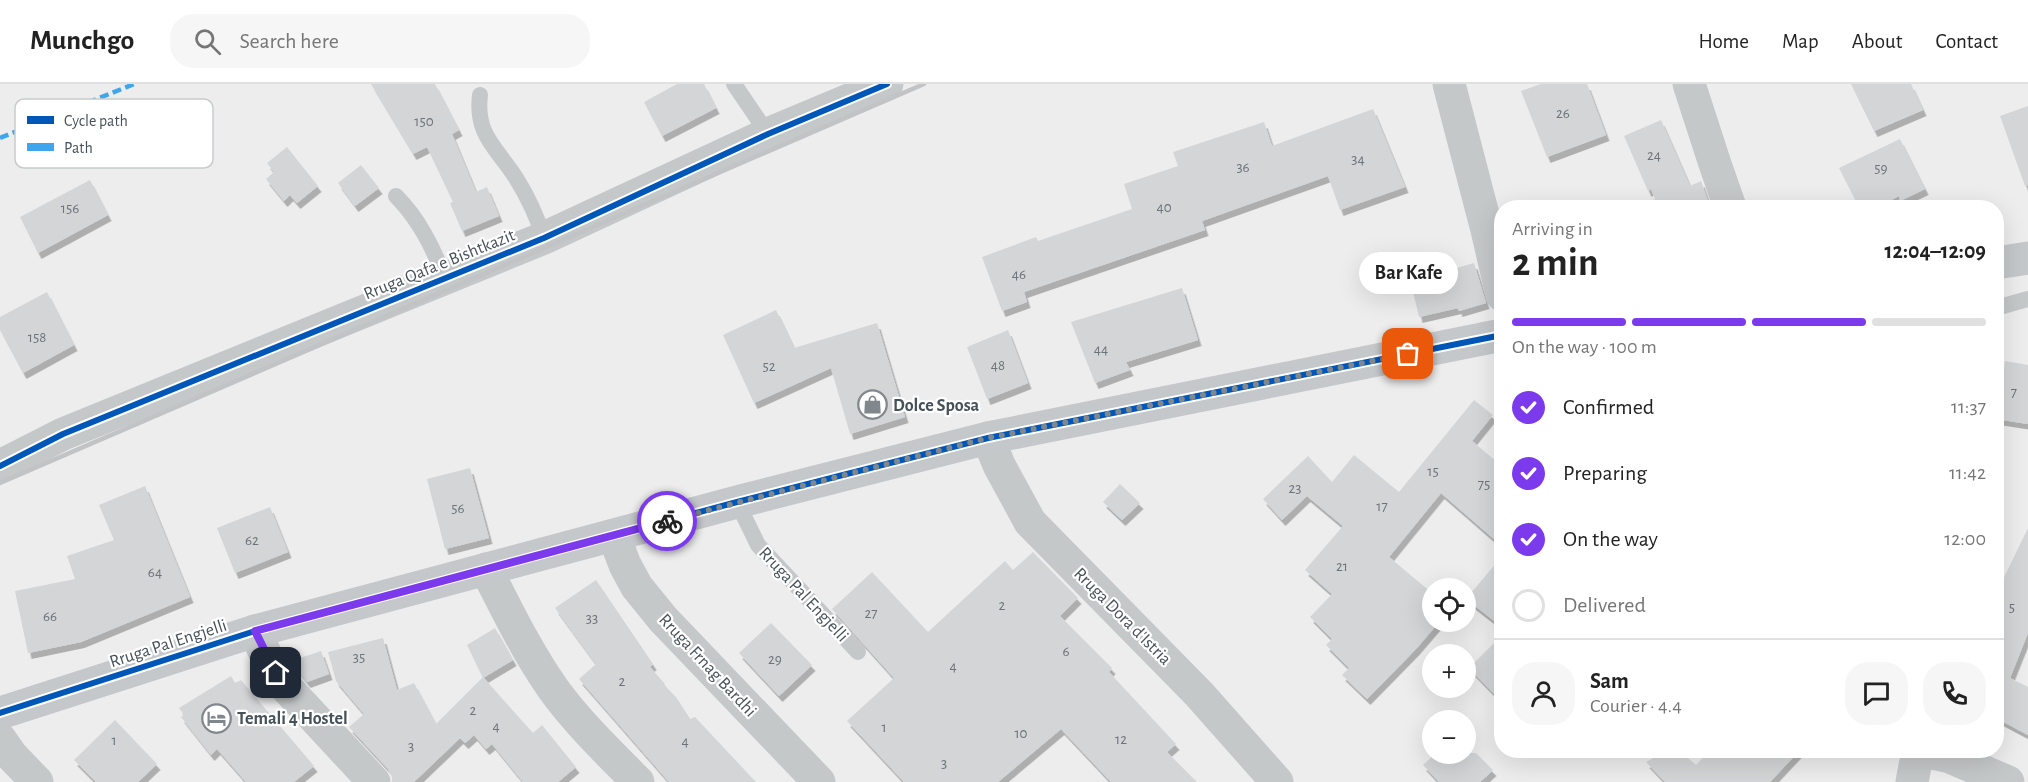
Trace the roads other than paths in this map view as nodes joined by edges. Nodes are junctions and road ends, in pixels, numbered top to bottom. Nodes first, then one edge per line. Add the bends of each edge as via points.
1 (734, 84) edge
2 (886, 84) edge
3 (1449, 84) edge
4 (1689, 84) edge
5 (480, 95) dead end
6 (768, 134) junction
7 (396, 196) dead end
8 (1728, 200) edge
9 (544, 238) junction
10 (2028, 258) edge
11 (1494, 260) edge
12 (2004, 262) edge
13 (445, 278) junction
14 (2028, 299) edge
15 (2004, 306) edge
16 (1494, 337) edge
17 (988, 438) junction
18 (0, 466) edge
19 (737, 502) junction
20 (614, 536) junction
21 (486, 569) junction
22 (255, 631) junction
23 (858, 652) dead end
24 (0, 712) edge
25 (0, 739) edge
26 (1916, 758) edge
27 (1952, 758) edge
28 (37, 782) edge
29 (374, 782) edge
30 (638, 782) edge
31 (819, 782) edge
32 (1278, 782) edge
33 (1912, 782) edge
34 (2008, 782) edge

1 - 6 lane
2 - 6 street, Rruga Qafa e Bishtkazit
3 - 11 street
4 - 8 street
5 - 9 lane, Rruga Qafa e Bishtkazit via 478,112 482,125 536,215
6 - 9 street, Rruga Qafa e Bishtkazit
7 - 13 lane, Rruga Qafa e Bishtkazit via 428,240
9 - 13 street, Rruga Qafa e Bishtkazit
10 - 12 main road
13 - 18 street, Rruga Qafa e Bishtkazit via 63,434
14 - 15 lane
16 - 17 main road, Rruga Pal Engjelli
17 - 19 main road, Rruga Pal Engjelli
17 - 32 street, Rruga Dora d'Istria via 1030,522 1200,694
19 - 20 main road, Rruga Pal Engjelli
19 - 23 lane, Rruga Pal Engjelli via 758,545
20 - 21 main road, Rruga Pal Engjelli
20 - 31 street, Rruga Frnag Bardhi via 637,587 663,619
21 - 22 main road, Rruga Pal Engjelli
21 - 30 street via 554,690
22 - 24 main road, Rruga Pal Engjelli
22 - 29 street via 283,684
25 - 28 street
26 - 33 street
27 - 34 street

